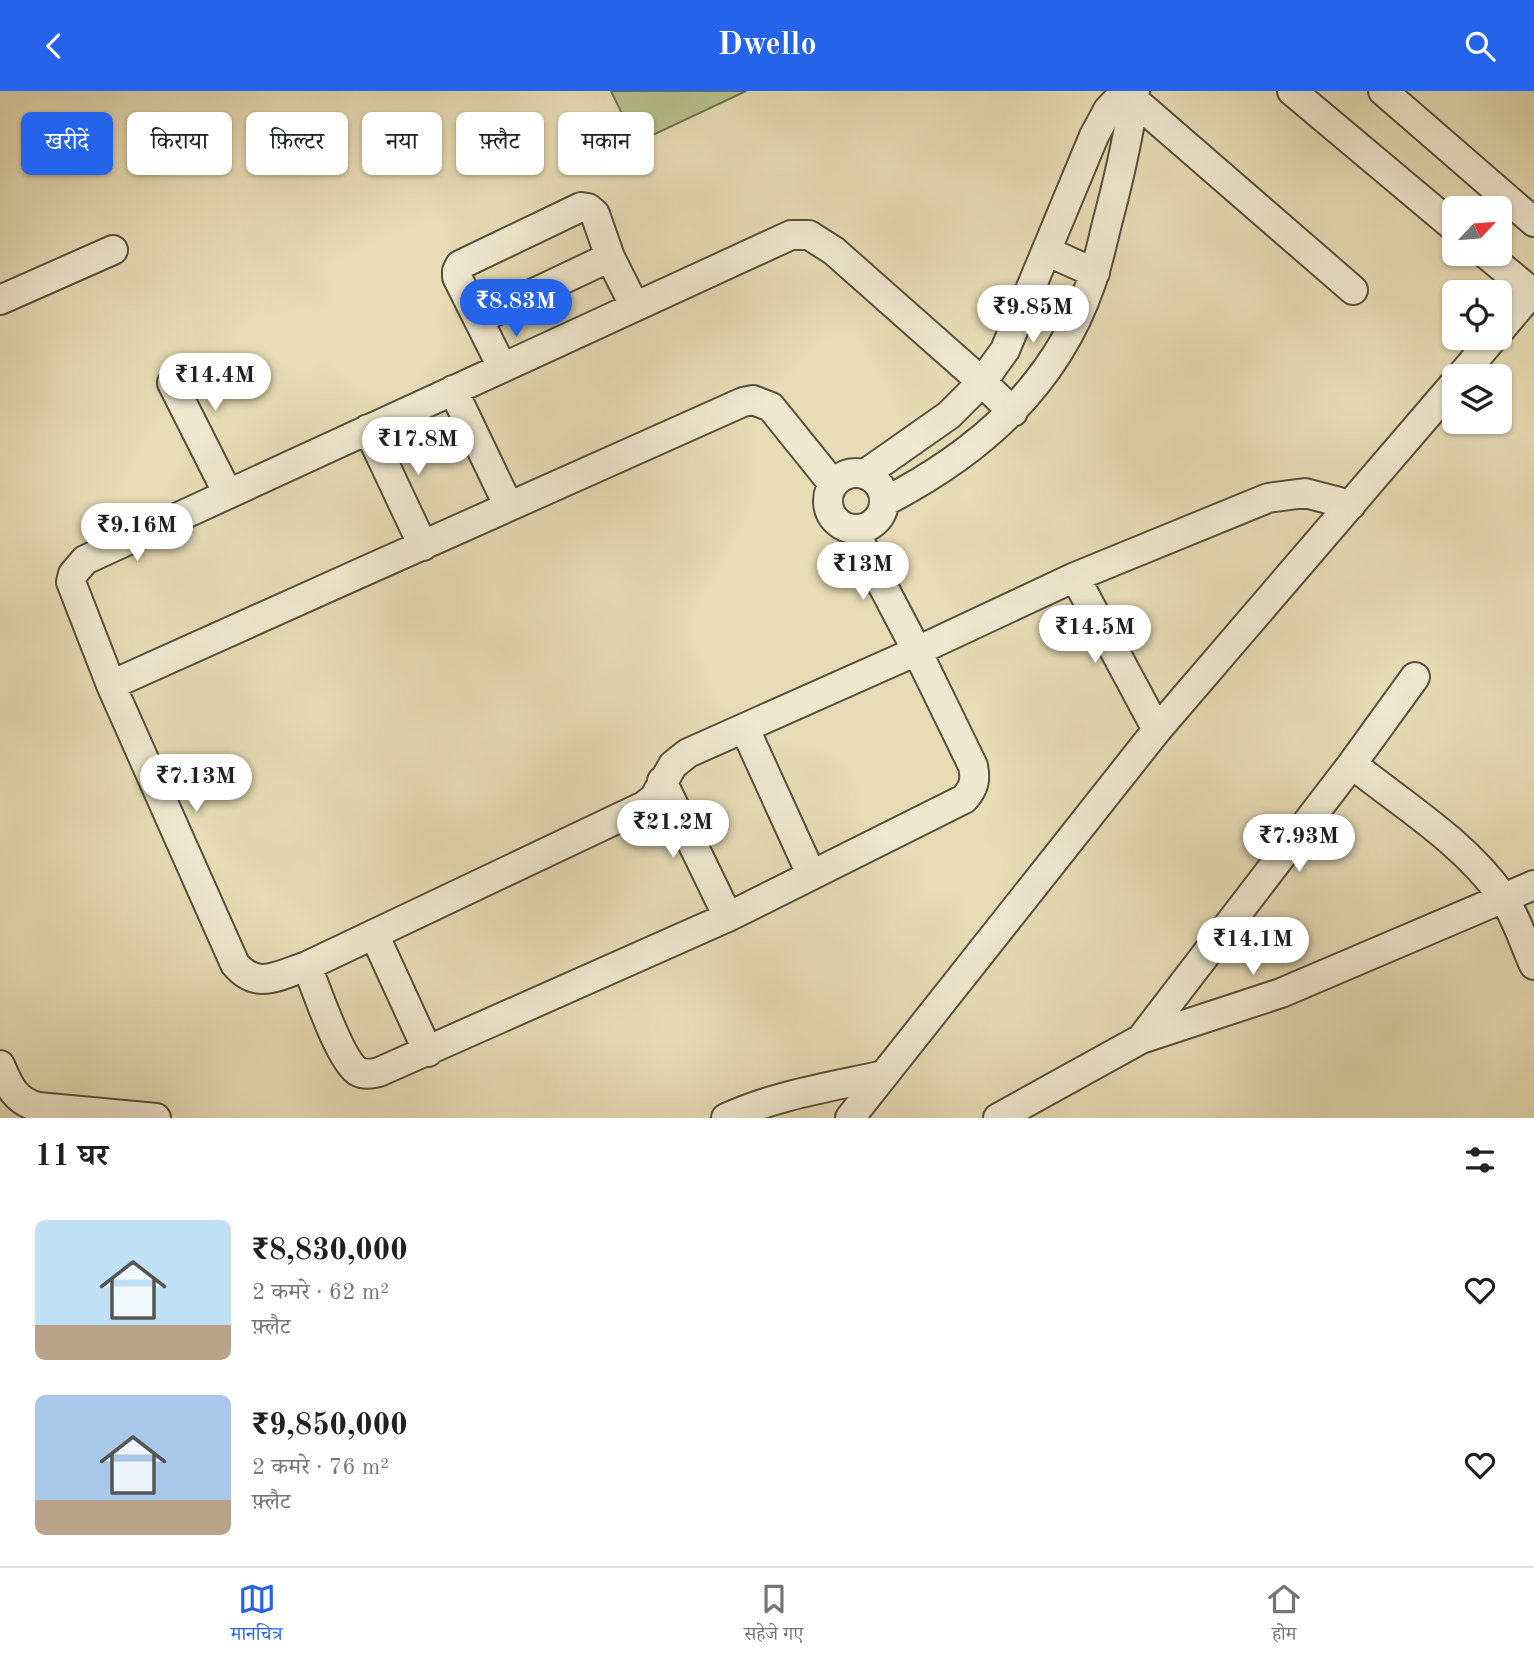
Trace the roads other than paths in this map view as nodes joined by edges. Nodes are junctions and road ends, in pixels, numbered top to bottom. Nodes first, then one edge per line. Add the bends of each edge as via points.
1 (1292, 91) edge
2 (1384, 91) edge
3 (1120, 101) edge
4 (1442, 217) edge
5 (1534, 222) edge
6 (113, 250) dead end
7 (1046, 251) junction
8 (610, 257) junction
9 (1500, 266) edge
10 (1094, 273) junction
11 (1353, 290) dead end
12 (1533, 293) edge
13 (0, 300) edge
14 (635, 305) junction
15 (1512, 317) edge
16 (479, 319) junction
17 (1483, 350) edge
18 (1471, 364) edge
19 (502, 367) junction
20 (982, 382) junction
21 (172, 383) dead end
22 (453, 390) junction
23 (1442, 398) edge
24 (1013, 412) junction
25 (368, 429) junction
26 (865, 474) junction
27 (834, 484) junction
28 (228, 494) junction
29 (884, 502) junction
30 (508, 505) junction
31 (1351, 505) junction
32 (853, 529) junction
33 (423, 546) junction
34 (1075, 577) junction
35 (917, 651) junction
36 (1415, 677) dead end
37 (111, 685) junction
38 (745, 729) junction
39 (1157, 730) junction
40 (1352, 764) junction
41 (662, 781) junction
42 (811, 874) junction
43 (1534, 885) edge
44 (1504, 898) junction
45 (727, 916) junction
46 (374, 934) junction
47 (307, 965) junction
48 (1534, 965) edge
49 (1141, 1039) junction
50 (428, 1052) junction
51 (0, 1065) edge
52 (884, 1075) junction
53 (156, 1118) edge
54 (726, 1118) edge
55 (850, 1118) edge
56 (998, 1118) edge

1 - 4 street
2 - 5 street
3 - 7 street via 1084,159
3 - 10 street
3 - 11 street
6 - 13 street
7 - 10 street
7 - 20 street via 1005,350
8 - 14 street
8 - 16 street
8 - 16 street via 595,214 581,207 460,265 457,277
9 - 12 street
10 - 24 street via 1082,308 1056,355
12 - 15 street
14 - 19 street
14 - 20 street via 779,238 800,233 834,251
16 - 19 street
17 - 18 street
19 - 22 street
20 - 24 street
20 - 26 street via 949,415
21 - 28 street
22 - 25 street
22 - 30 street
23 - 31 street
24 - 29 street via 975,446
25 - 28 street
25 - 33 street
26 - 27 street via 842,476
26 - 29 street via 876,480
27 - 30 street via 771,407 753,400
27 - 32 street via 829,495 833,517
28 - 37 street via 85,560 73,574 71,582
29 - 32 street via 875,522
30 - 33 street
31 - 34 street via 1305,493 1268,498
31 - 39 street
32 - 35 street
33 - 37 street
34 - 35 street
34 - 39 street
35 - 38 street
35 - 42 street via 973,766 971,791 964,799
36 - 40 street
37 - 47 street via 235,964 256,980
38 - 41 street via 688,753
38 - 42 street
39 - 52 street
40 - 44 street via 1465,854
40 - 49 street
41 - 45 street
41 - 46 street via 644,806
42 - 45 street
43 - 44 street
44 - 48 street
44 - 49 street via 1281,993
45 - 50 street
46 - 47 street
46 - 50 street
47 - 50 street via 344,1053 358,1072 379,1072
49 - 56 street
51 - 53 street via 10,1089 26,1104
52 - 54 street via 782,1097
52 - 55 street

